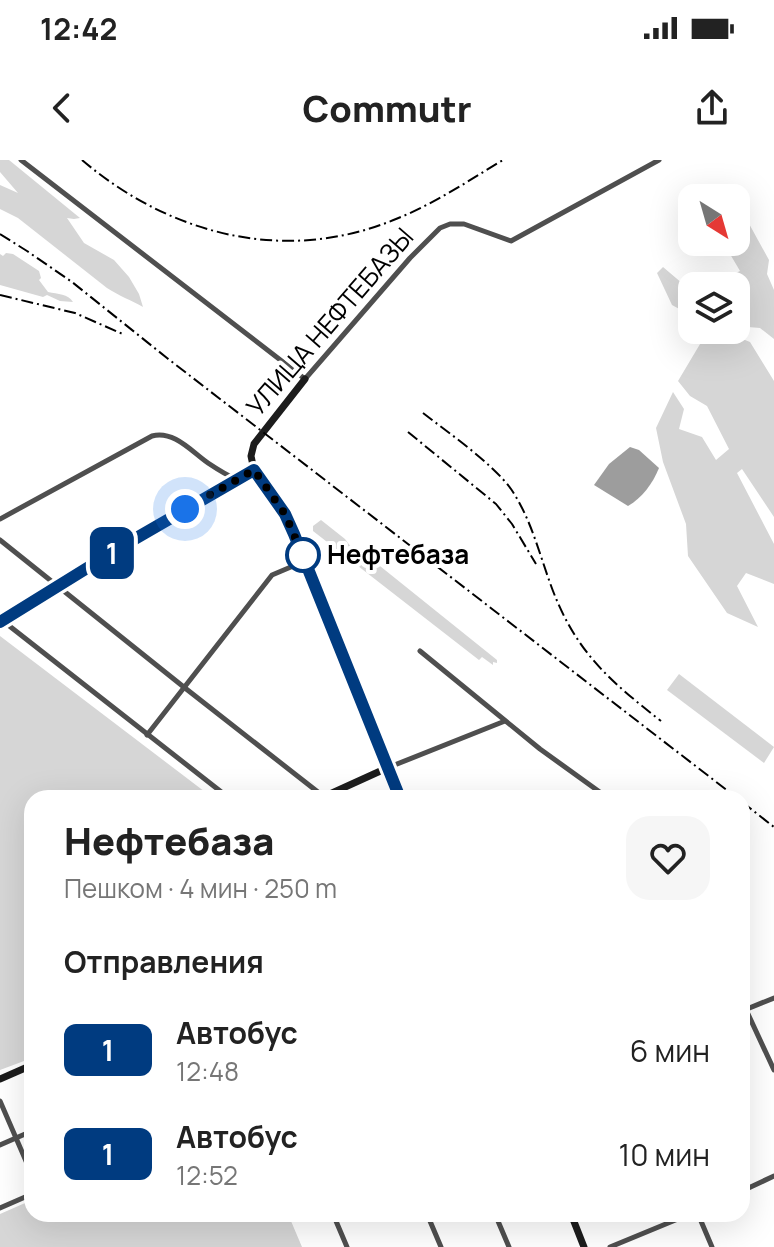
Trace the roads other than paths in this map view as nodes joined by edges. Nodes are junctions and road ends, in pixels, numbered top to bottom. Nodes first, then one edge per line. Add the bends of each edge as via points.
1 (21, 160) edge
2 (659, 160) edge
3 (305, 379) junction
4 (254, 470) junction
5 (236, 479) junction
6 (0, 519) edge
7 (0, 540) edge
8 (305, 561) junction
9 (59, 587) junction
10 (1, 621) edge
11 (420, 651) dead end
12 (185, 688) junction
13 (505, 721) junction
14 (147, 735) junction
15 (387, 768) junction
16 (219, 790) edge
17 (313, 790) edge
18 (338, 790) edge
19 (397, 790) edge
20 (597, 790) edge
21 (774, 998) edge
22 (750, 1008) edge
23 (750, 1022) edge
24 (24, 1068) edge
25 (774, 1070) edge
26 (0, 1079) edge
27 (0, 1101) edge
28 (24, 1134) edge
29 (16, 1138) junction
30 (0, 1145) edge
31 (24, 1156) edge
32 (774, 1176) edge
33 (750, 1187) edge
34 (24, 1198) edge
35 (0, 1208) edge
36 (336, 1222) edge
37 (430, 1222) edge
38 (498, 1222) edge
39 (574, 1222) edge
40 (671, 1222) edge
41 (701, 1222) edge
42 (347, 1247) edge
43 (441, 1247) edge
44 (509, 1247) edge
45 (584, 1247) edge
46 (610, 1247) edge
47 (712, 1247) edge

1 - 3 street
2 - 3 street, УЛИЦА НЕФТЕБАЗЫ via 511,241 464,224 440,228
3 - 4 main road, УЛИЦА НЕФТЕБАЗЫ via 254,444
4 - 5 main road
4 - 8 main road via 285,514
5 - 6 street via 181,442 158,434
5 - 9 main road
7 - 9 street
8 - 12 street via 272,575
8 - 15 main road
9 - 10 main road
9 - 12 street
10 - 14 street
11 - 13 street
12 - 14 street
12 - 17 street
13 - 15 street
13 - 20 street
14 - 16 street
15 - 18 main road
15 - 19 main road
21 - 22 street
23 - 25 street
24 - 26 main road
27 - 29 street
28 - 29 street
29 - 30 street
29 - 31 street
32 - 33 street
34 - 35 street
36 - 42 street
37 - 43 street
38 - 44 street
39 - 45 main road
40 - 46 street
41 - 47 street

